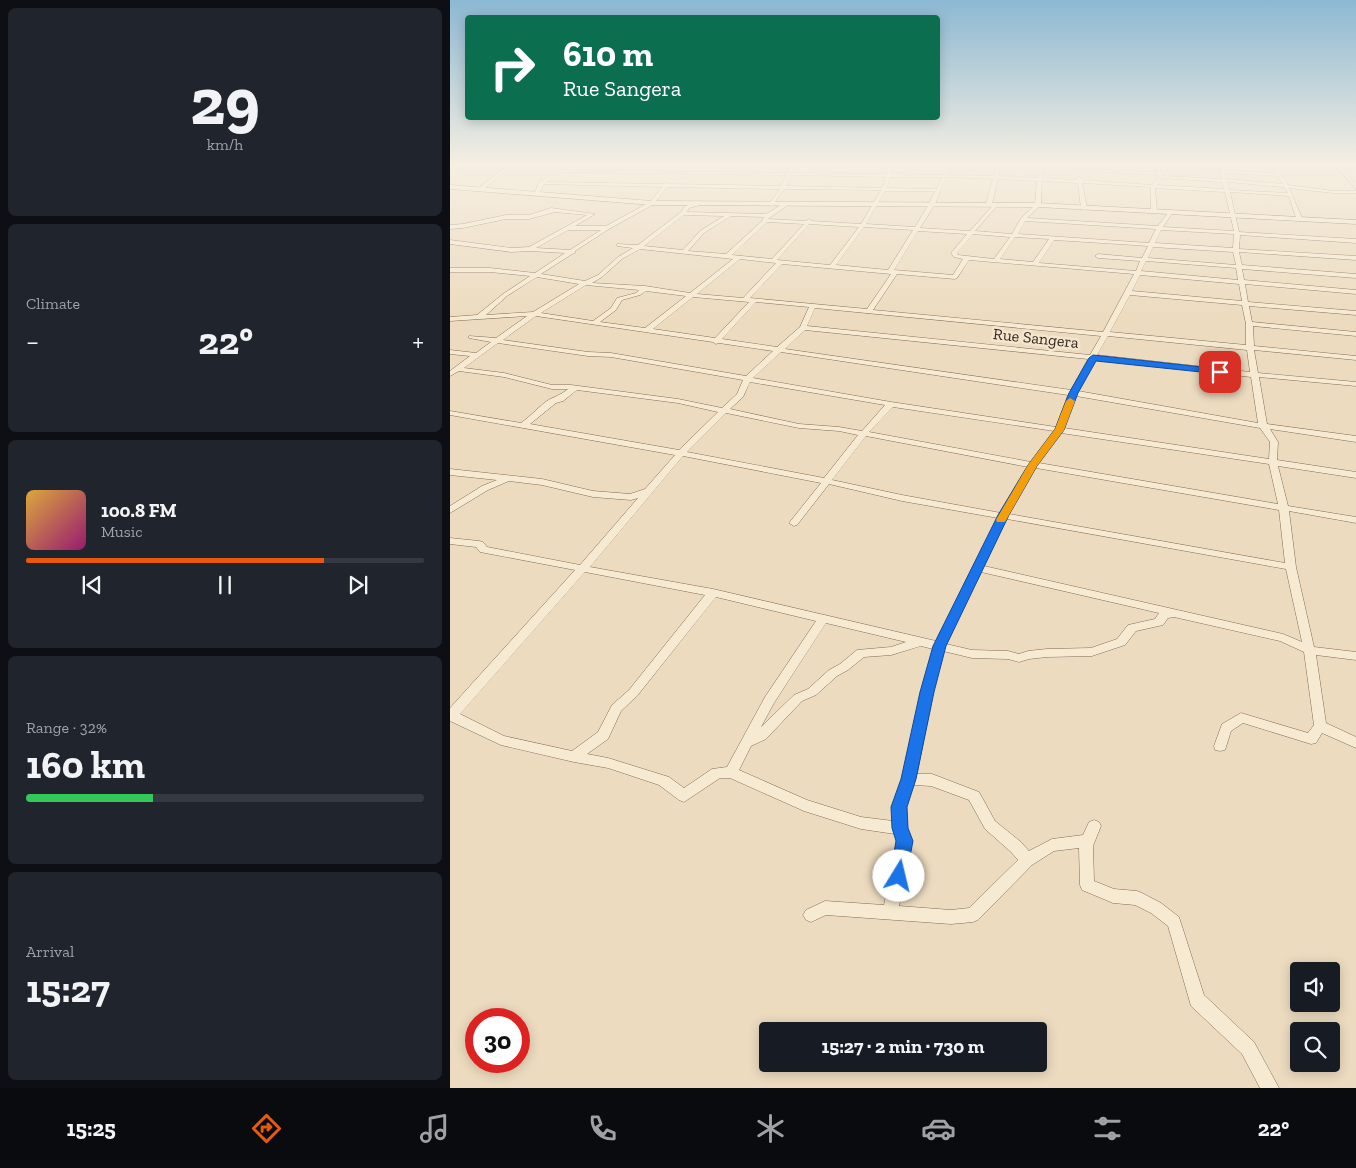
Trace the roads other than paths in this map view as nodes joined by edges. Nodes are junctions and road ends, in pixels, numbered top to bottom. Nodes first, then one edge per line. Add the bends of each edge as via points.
1 (535, 215) edge
2 (591, 215) edge
3 (631, 215) edge
4 (681, 215) edge
5 (724, 215) edge
6 (729, 215) junction
7 (771, 215) edge
8 (869, 215) edge
9 (925, 215) edge
10 (984, 215) edge
11 (1028, 215) edge
12 (1168, 215) edge
13 (1228, 215) edge
14 (1233, 215) junction
15 (1298, 215) edge
16 (766, 218) junction
17 (1299, 218) junction
18 (1023, 219) junction
19 (809, 221) junction
20 (1356, 222) edge
21 (862, 225) junction
22 (450, 227) edge
23 (567, 228) junction
24 (607, 228) junction
25 (917, 228) junction
26 (1159, 228) junction
27 (971, 232) junction
28 (1237, 233) junction
29 (1274, 235) junction
30 (1013, 236) junction
31 (1052, 239) junction
32 (1356, 241) edge
33 (450, 242) edge
34 (1150, 244) junction
35 (619, 245) dead end
36 (639, 247) junction
37 (530, 249) junction
38 (1236, 251) junction
39 (573, 252) junction
40 (684, 252) junction
41 (1279, 254) junction
42 (728, 256) junction
43 (1098, 256) dead end
44 (739, 257) junction
45 (967, 258) junction
46 (1356, 258) edge
47 (1144, 259) junction
48 (774, 260) junction
49 (996, 260) junction
50 (781, 261) junction
51 (1035, 264) junction
52 (833, 265) junction
53 (1239, 266) junction
54 (451, 270) edge
55 (893, 271) junction
56 (1138, 273) junction
57 (538, 275) junction
58 (1356, 276) edge
59 (588, 282) junction
60 (1241, 282) junction
61 (645, 288) junction
62 (1356, 292) edge
63 (1128, 293) junction
64 (692, 294) junction
65 (750, 299) junction
66 (1244, 302) junction
67 (813, 306) junction
68 (869, 312) junction
69 (1356, 312) edge
70 (535, 314) junction
71 (450, 318) edge
72 (478, 318) junction
73 (594, 324) junction
74 (1249, 324) junction
75 (803, 328) junction
76 (646, 331) junction
77 (1106, 333) junction
78 (1356, 334) edge
79 (471, 337) dead end
80 (498, 341) junction
81 (716, 342) junction
82 (1250, 348) junction
83 (777, 350) junction
84 (450, 352) edge
85 (477, 356) junction
86 (1093, 358) junction
87 (1356, 358) edge
88 (453, 372) edge
89 (1255, 374) junction
90 (747, 379) junction
91 (1356, 384) edge
92 (575, 388) junction
93 (1074, 393) junction
94 (891, 404) junction
95 (723, 412) junction
96 (450, 413) edge
97 (521, 426) junction
98 (1264, 426) junction
99 (1059, 430) junction
100 (864, 433) junction
101 (1356, 439) edge
102 (681, 453) junction
103 (1273, 462) junction
104 (1033, 465) junction
105 (450, 472) edge
106 (1356, 475) edge
107 (508, 478) junction
108 (826, 481) junction
109 (649, 490) junction
110 (1284, 508) junction
111 (450, 510) edge
112 (1004, 515) junction
113 (1356, 520) edge
114 (794, 523) dead end
115 (450, 541) edge
116 (1291, 567) junction
117 (584, 568) junction
118 (978, 568) junction
119 (713, 593) junction
120 (1177, 613) junction
121 (822, 619) junction
122 (921, 642) junction
123 (940, 646) junction
124 (1309, 650) junction
125 (1356, 656) edge
126 (451, 716) edge
127 (1320, 726) junction
128 (747, 742) junction
129 (1356, 743) edge
130 (1220, 746) dead end
131 (574, 757) junction
132 (732, 772) junction
133 (909, 779) junction
134 (900, 828) junction
135 (1028, 860) junction
136 (890, 912) junction
137 (811, 915) dead end
138 (1270, 1088) edge

1 - 22 street
2 - 23 street
3 - 24 street
4 - 36 street
5 - 6 street
6 - 16 street
6 - 40 street via 702,232
7 - 16 street
8 - 21 street
9 - 25 street
10 - 27 street
11 - 18 street
12 - 26 street
13 - 14 street
14 - 17 street
14 - 28 street
15 - 17 street
16 - 19 street
16 - 42 street
17 - 20 street
18 - 26 street
18 - 30 street
19 - 21 street
19 - 48 street
21 - 25 street
21 - 52 street
23 - 24 street
23 - 37 street
24 - 39 street
25 - 27 street
25 - 55 street
26 - 28 street
26 - 34 street
27 - 30 street
27 - 45 street via 954,254
28 - 29 street
28 - 38 street
29 - 32 street
29 - 41 street
30 - 31 street
30 - 49 street
31 - 34 street
31 - 51 street
33 - 37 street via 511,250
34 - 38 street
34 - 47 street
35 - 36 street
36 - 40 street
36 - 59 street
37 - 39 street
38 - 41 street
38 - 53 street
39 - 57 street
40 - 42 street
41 - 46 street
42 - 44 street
43 - 47 street
44 - 48 street
44 - 64 street
45 - 49 street
45 - 55 street via 955,277
47 - 53 street
47 - 56 street
48 - 50 street
49 - 51 street
50 - 52 street
50 - 65 street
51 - 56 street
52 - 55 street
53 - 58 street
53 - 60 street
54 - 57 street
55 - 68 street
56 - 60 street
56 - 63 street
57 - 59 street
57 - 72 street via 494,303
59 - 61 street
59 - 70 street
60 - 62 street
60 - 66 street
61 - 64 street
61 - 73 street via 638,294 619,299 614,309
63 - 66 street
63 - 77 street
64 - 65 street
64 - 76 street
65 - 67 street
65 - 81 street
66 - 69 street
66 - 74 street
67 - 68 street
67 - 75 street
68 - 77 street
70 - 72 street
70 - 73 street
70 - 80 street
71 - 72 street
73 - 76 street
74 - 78 street
74 - 82 street
75 - 83 street
75 - 86 street, Rue Sangera
76 - 81 street
77 - 82 street
77 - 86 street
79 - 80 street
80 - 85 street
80 - 90 street via 611,355
81 - 83 street
82 - 87 street
82 - 89 street
83 - 90 street
83 - 93 street
84 - 85 street
85 - 88 street
86 - 89 street, Rue Sangera
86 - 93 street
88 - 92 street via 504,375 552,387
89 - 91 street, Rue Sangera
89 - 98 street
90 - 94 street
90 - 95 street via 740,395
92 - 95 street via 678,401
92 - 97 street
93 - 98 street
93 - 99 street
94 - 99 street
94 - 100 street
95 - 100 street via 799,426
95 - 102 street
96 - 97 street
97 - 102 street
98 - 101 street
98 - 103 street via 1274,442
99 - 103 street
99 - 104 street
100 - 104 street
100 - 108 street
102 - 108 street
102 - 109 street
103 - 106 street
103 - 110 street
104 - 110 street
104 - 112 street
105 - 107 street
107 - 109 street via 593,494 631,497
107 - 111 street
108 - 112 street
108 - 114 street
109 - 117 street
110 - 113 street
110 - 116 street
112 - 116 street
112 - 118 street
115 - 117 street via 479,544 484,550
116 - 124 street
117 - 119 street
117 - 126 street
118 - 120 street
118 - 123 street
119 - 121 street
119 - 131 street via 633,693 616,708 603,735
120 - 123 street via 1164,615 1158,622 1132,628 1122,642 1092,652 1047,653 1019,658 1008,654 972,654
120 - 124 street via 1283,638
121 - 122 street
121 - 128 street via 769,700
122 - 123 street
122 - 128 street via 891,651 861,653 812,692 798,698 761,735
123 - 133 street
124 - 125 street
124 - 127 street
126 - 131 street via 501,740
127 - 129 street
127 - 130 street via 1311,739 1242,718 1226,728
128 - 132 street
131 - 132 street via 608,763 664,782 684,796 718,773
132 - 134 street via 804,805 861,823
133 - 134 street via 899,807
133 - 135 street via 932,780 974,796 990,825
134 - 136 street via 905,841
135 - 136 street via 973,915 951,917
135 - 138 street via 1052,844 1091,833 1086,863 1087,885 1113,896 1137,898 1174,922 1197,1000 1248,1048
136 - 137 street via 825,908

